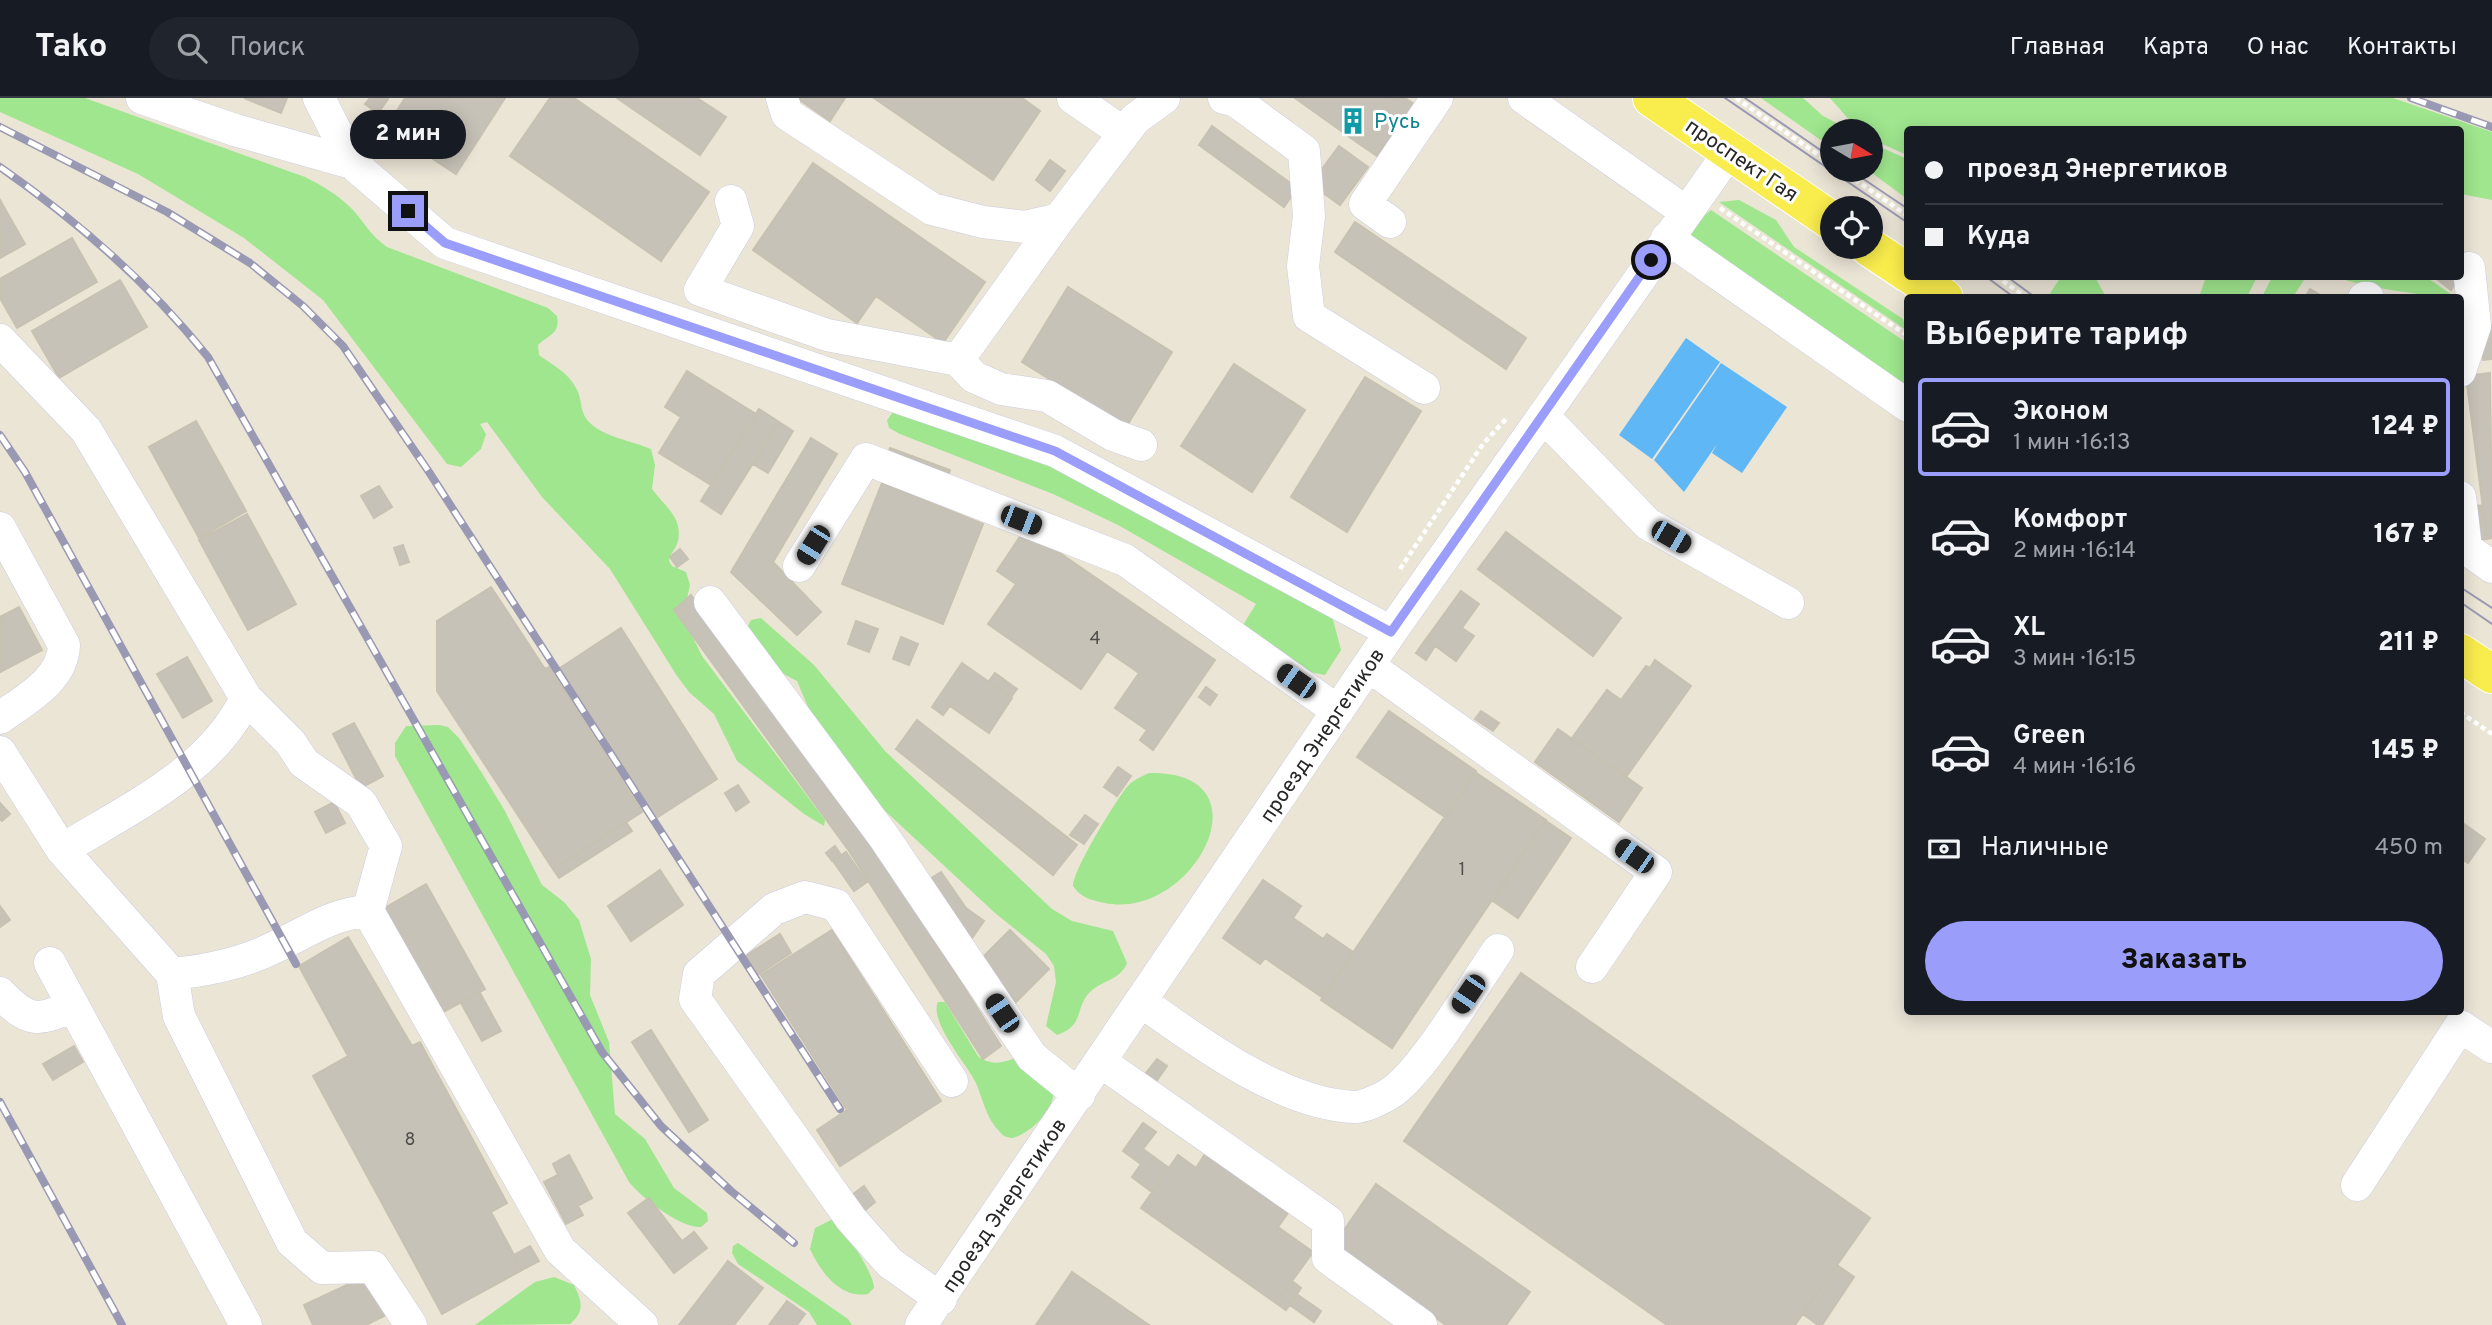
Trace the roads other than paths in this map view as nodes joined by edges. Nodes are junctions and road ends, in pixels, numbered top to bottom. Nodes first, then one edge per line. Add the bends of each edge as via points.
1 (142, 98) edge
2 (319, 98) edge
3 (782, 98) edge
4 (1073, 98) edge
5 (1164, 98) edge
6 (1224, 98) edge
7 (1437, 98) edge
8 (1524, 98) edge
9 (1652, 98) edge
10 (1124, 134) junction
11 (1730, 151) junction
12 (352, 163) junction
13 (731, 201) dead end
14 (1692, 203) junction
15 (1820, 213) edge
16 (1059, 219) junction
17 (1390, 222) dead end
18 (1667, 238) junction
19 (1883, 256) edge
20 (2469, 268) dead end
21 (1904, 270) edge
22 (1919, 280) edge
23 (1938, 294) edge
24 (0, 340) edge
25 (2464, 359) edge
26 (958, 360) junction
27 (1424, 388) dead end
28 (1904, 402) edge
29 (1542, 416) junction
30 (1141, 445) dead end
31 (0, 528) edge
32 (2464, 547) edge
33 (799, 566) dead end
34 (2492, 566) edge
35 (710, 603) dead end
36 (1788, 603) dead end
37 (1391, 632) junction
38 (2464, 656) edge
39 (1368, 666) junction
40 (2492, 674) edge
41 (247, 698) junction
42 (1338, 711) junction
43 (0, 718) edge
44 (0, 752) edge
45 (62, 850) junction
46 (368, 911) junction
47 (1498, 950) dead end
48 (50, 962) dead end
49 (1591, 967) dead end
50 (172, 974) junction
51 (0, 993) edge
52 (1142, 1002) junction
53 (73, 1005) junction
54 (2492, 1047) edge
55 (1101, 1062) junction
56 (951, 1081) dead end
57 (1079, 1095) junction
58 (2357, 1185) dead end
59 (941, 1299) junction
60 (624, 1321) edge
61 (246, 1325) edge
62 (411, 1325) edge
63 (920, 1325) edge
64 (1421, 1325) edge

1 - 12 street
2 - 12 street
3 - 16 street via 787,114 932,209 1025,227
4 - 10 street
5 - 10 street via 1135,119
6 - 27 street via 1304,152 1310,216 1303,266 1309,316
7 - 17 street via 1365,204
8 - 14 street
9 - 11 main road, проспект Гая
10 - 16 street
11 - 14 street, проезд Энергетиков
11 - 15 main road, проспект Гая
12 - 37 street via 445,243 1055,451
13 - 26 street via 738,226 699,290 827,335
14 - 18 street, проезд Энергетиков
16 - 26 street
18 - 28 street
18 - 29 street, проезд Энергетиков
19 - 21 main road
20 - 25 street via 2475,326
22 - 23 main road
24 - 41 street via 86,430
26 - 30 street via 974,377 1001,389 1047,396 1113,435
29 - 36 street via 1648,524
29 - 37 street, проезд Энергетиков
31 - 43 street via 64,645 64,661 51,679
32 - 34 street
33 - 42 street via 866,459 1125,560
35 - 57 street via 884,837 1032,1057
37 - 39 street, проезд Энергетиков
38 - 40 main road
39 - 42 street, проезд Энергетиков
39 - 49 street via 1656,872
41 - 45 street via 236,720 188,770
41 - 46 street via 304,763 361,803 386,846
42 - 52 street, проезд Энергетиков
44 - 45 street
45 - 50 street
46 - 50 street via 343,912 257,956 211,970
46 - 60 street via 561,1250
47 - 52 street via 1423,1060 1391,1093 1357,1108 1312,1099 1216,1055
48 - 53 street
50 - 62 street via 179,1016 292,1242 322,1268 373,1267
51 - 53 street via 17,1010 34,1018 47,1019
52 - 55 street, проезд Энергетиков
53 - 61 street
54 - 58 street via 2460,1026
55 - 57 street, проезд Энергетиков
55 - 64 street via 1328,1222 1328,1258
56 - 59 street via 836,905 805,897 774,909 699,974 695,999 851,1219 890,1263
57 - 59 street, проезд Энергетиков
59 - 63 street, проезд Энергетиков

